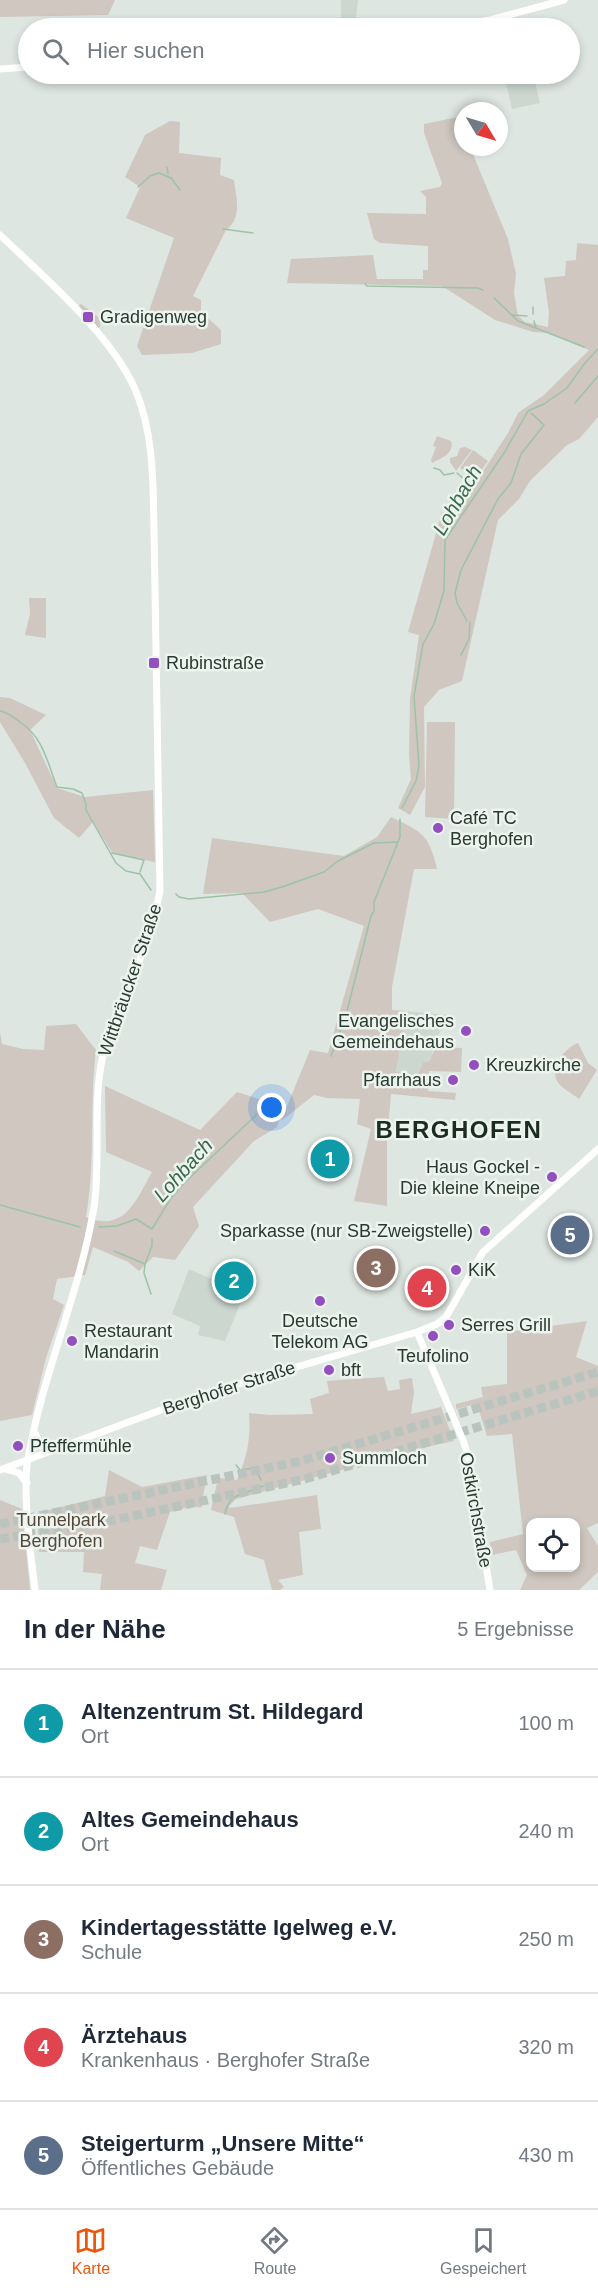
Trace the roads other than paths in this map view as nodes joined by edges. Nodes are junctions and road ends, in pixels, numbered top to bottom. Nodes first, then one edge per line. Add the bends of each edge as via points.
1 (564, 0) edge
2 (497, 18) edge
3 (18, 68) edge
4 (0, 69) edge
5 (0, 235) edge
6 (598, 1149) edge
7 (417, 1332) junction
8 (34, 1432) junction
9 (53, 1450) junction
10 (28, 1459) junction
11 (0, 1469) edge
12 (27, 1483) junction
13 (35, 1590) edge
14 (490, 1590) edge

1 - 2 main road
3 - 4 main road
5 - 8 main road, Wittbräucker Straße via 92,327 123,366 136,391 149,441 154,518 160,891 152,929 100,1063 98,1170 92,1215
6 - 7 main road, Berghofer Straße via 483,1252 446,1317
7 - 9 main road, Berghofer Straße via 204,1394
7 - 14 main road, Ostkirchstraße via 469,1459
8 - 9 main road via 41,1446
8 - 10 main road, Wittbräucker Straße
9 - 10 main road, Berghofer Straße
10 - 11 main road, Berghofer Straße
10 - 12 main road, Wittbräucker Straße
11 - 12 main road via 19,1473
12 - 13 main road, Wittbräucker Straße

